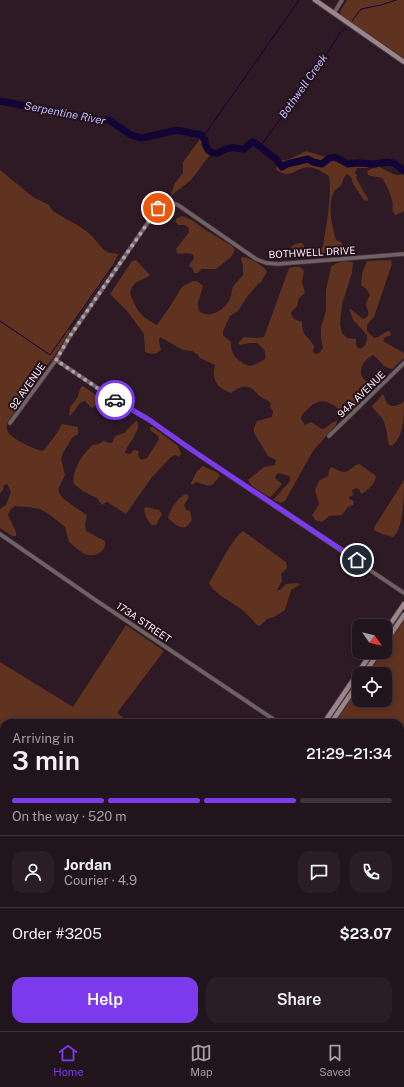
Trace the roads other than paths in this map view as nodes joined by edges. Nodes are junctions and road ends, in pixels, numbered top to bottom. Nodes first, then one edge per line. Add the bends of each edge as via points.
1 (315, 0) edge
2 (342, 0) edge
3 (334, 13) junction
4 (404, 62) edge
5 (168, 202) joint
6 (404, 254) edge
7 (56, 360) junction
8 (404, 363) edge
9 (10, 424) dead end
10 (329, 436) dead end
11 (0, 534) edge
12 (404, 593) edge
13 (404, 604) edge
14 (404, 615) edge
15 (392, 622) edge
16 (392, 633) edge
17 (367, 659) edge
18 (352, 692) edge
19 (273, 719) edge
20 (327, 719) edge
21 (334, 719) edge

1 - 3 main road
2 - 3 street
3 - 4 main road
5 - 6 street, BOTHWELL DRIVE via 178,205 256,259 266,263
5 - 7 street, 92 AVENUE via 158,208
7 - 9 street, 92 AVENUE
7 - 12 street via 148,419
8 - 10 street, 94A AVENUE
11 - 19 street, 173A STREET
13 - 15 main road
14 - 16 main road
17 - 20 main road
18 - 21 main road

